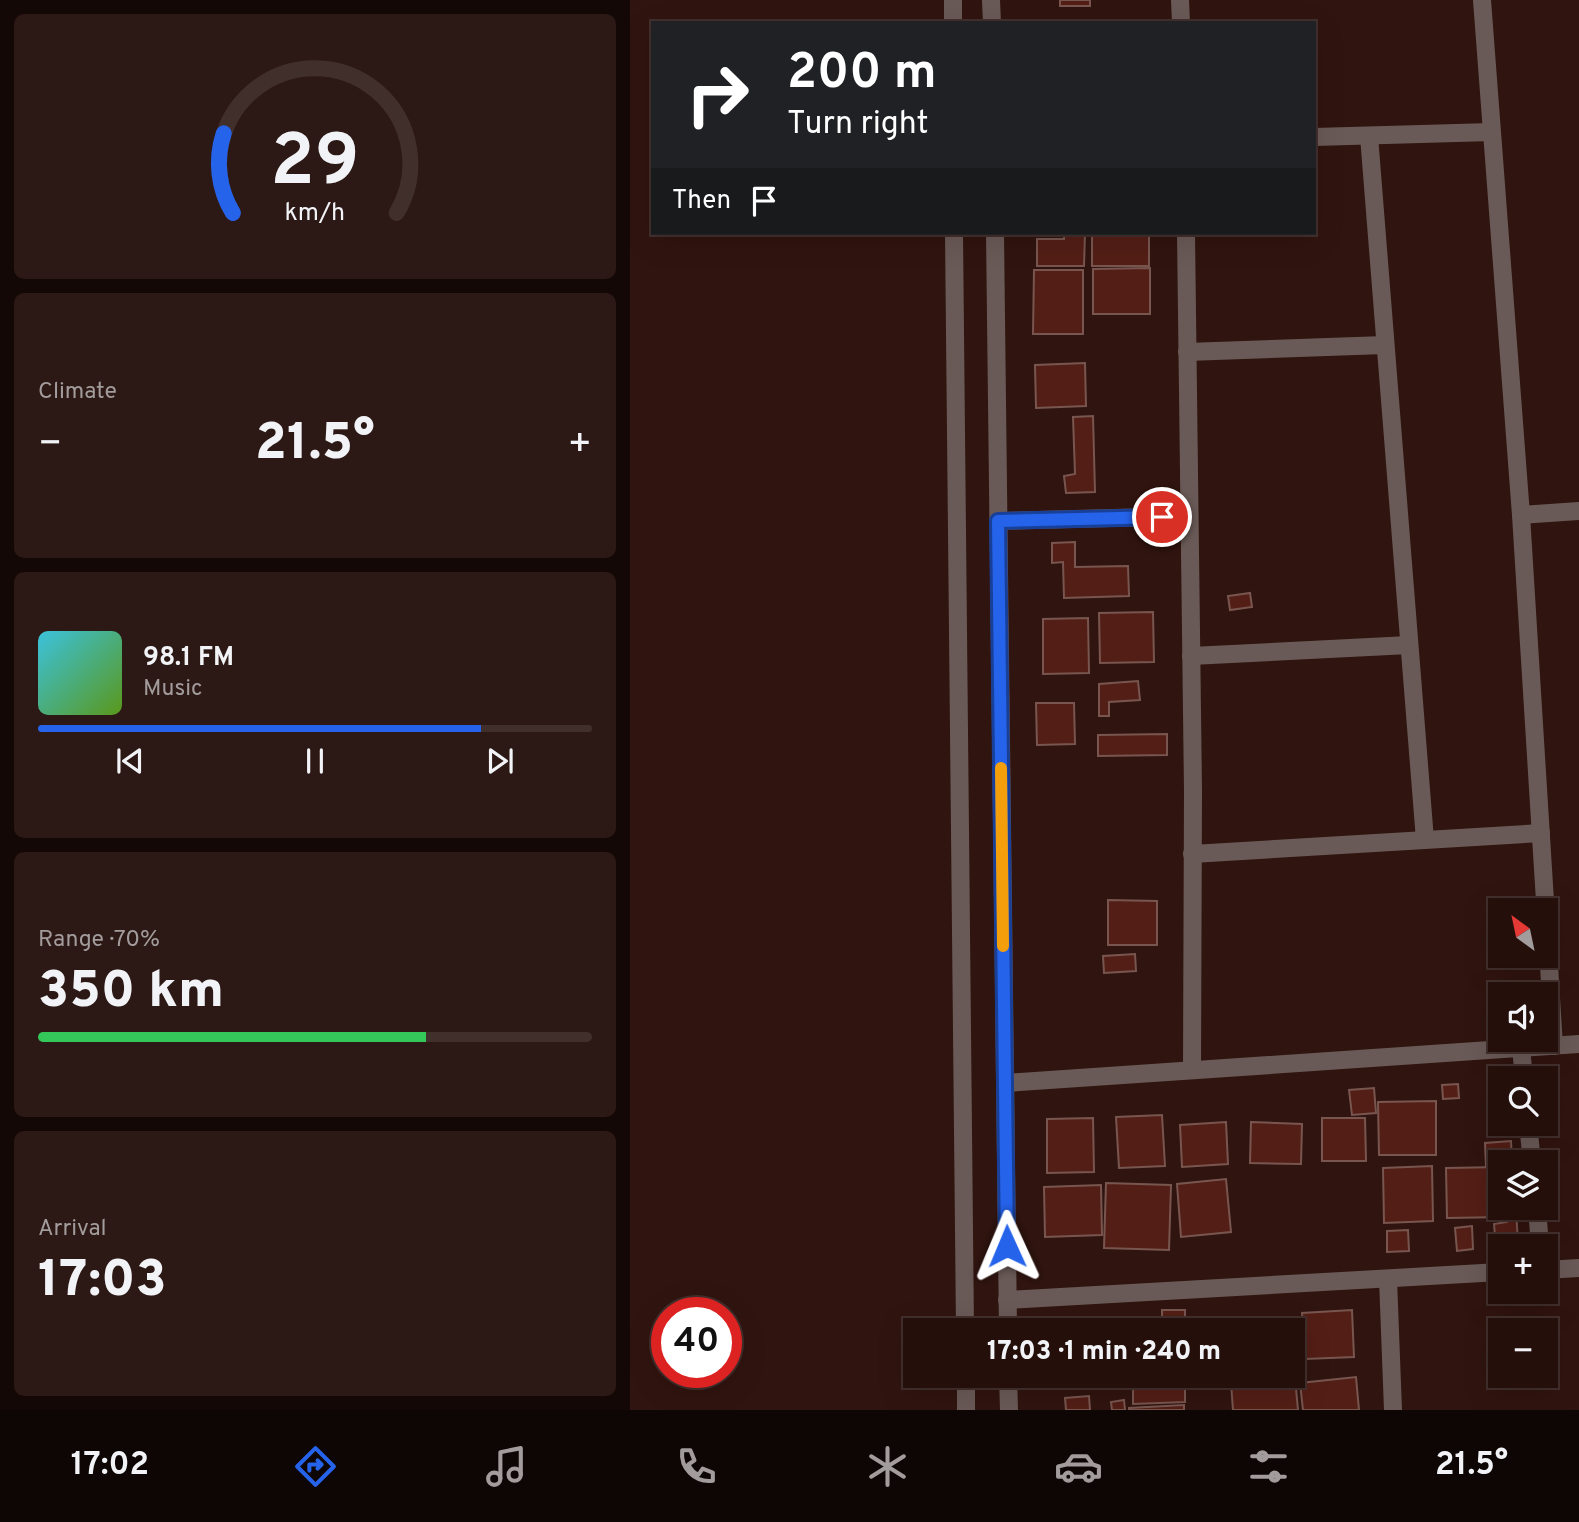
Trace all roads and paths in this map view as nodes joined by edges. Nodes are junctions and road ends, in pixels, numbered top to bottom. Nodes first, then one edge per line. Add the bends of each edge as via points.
1 (953, 0) edge
2 (991, 0) edge
3 (1180, 0) edge
4 (1482, 0) edge
5 (953, 21) edge
6 (992, 21) edge
7 (1181, 21) edge
8 (1492, 132) junction
9 (1369, 136) junction
10 (1316, 137) edge
11 (954, 235) edge
12 (995, 235) edge
13 (1186, 235) edge
14 (1385, 345) junction
15 (1187, 352) junction
16 (1579, 511) edge
17 (1521, 515) junction
18 (1189, 516) junction
19 (998, 521) junction
20 (1409, 645) junction
21 (1191, 656) junction
22 (1541, 833) junction
23 (1425, 840) junction
24 (1192, 854) junction
25 (1550, 982) edge
26 (1579, 1044) edge
27 (1558, 1046) edge
28 (1488, 1050) edge
29 (1192, 1070) junction
30 (1005, 1083) junction
31 (1579, 1268) edge
32 (1558, 1269) edge
33 (1488, 1273) edge
34 (1388, 1279) junction
35 (1007, 1300) junction
36 (965, 1318) edge
37 (1008, 1318) edge
38 (966, 1388) edge
39 (1008, 1388) edge
40 (966, 1410) edge
41 (1009, 1410) edge
42 (1393, 1410) edge

1 - 5 street
2 - 6 street
3 - 7 street
4 - 8 street
8 - 9 street
8 - 17 street
9 - 10 street
9 - 14 street
11 - 36 street
12 - 19 street
13 - 15 street
14 - 15 street
14 - 20 street
15 - 18 street
16 - 17 street
17 - 22 street
18 - 19 street
18 - 21 street
19 - 30 street
20 - 21 street
20 - 23 street
21 - 24 street
22 - 23 street
22 - 25 street
23 - 24 street
24 - 29 street
26 - 27 street
28 - 29 street
29 - 30 street
30 - 35 street
31 - 32 street
33 - 34 street
34 - 35 street
34 - 42 street
35 - 37 street
38 - 40 street
39 - 41 street

